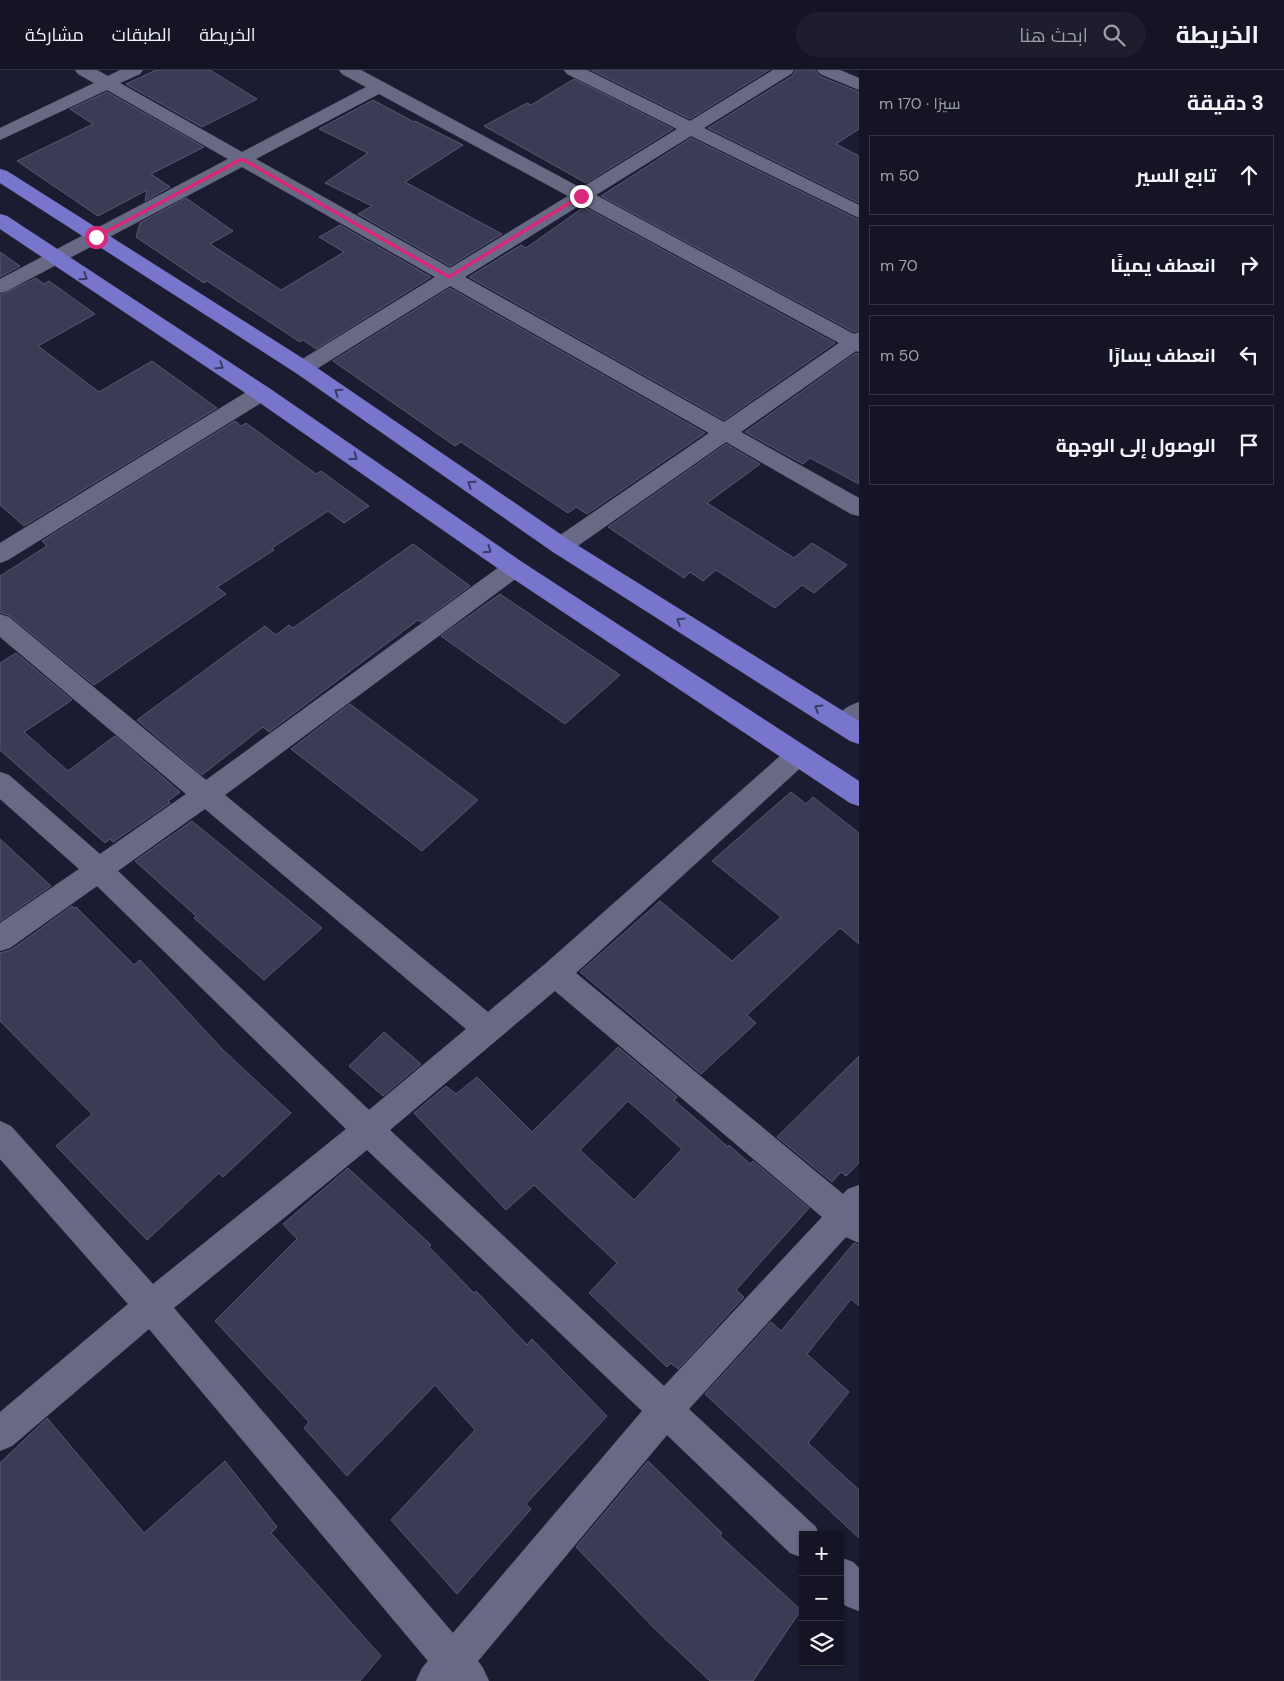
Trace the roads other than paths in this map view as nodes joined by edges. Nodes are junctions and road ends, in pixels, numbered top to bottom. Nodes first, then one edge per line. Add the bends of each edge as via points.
1 (84, 70) edge
2 (134, 70) edge
3 (349, 70) edge
4 (573, 70) edge
5 (785, 70) edge
6 (826, 70) edge
7 (107, 83) junction
8 (859, 85) edge
9 (379, 87) junction
10 (690, 128) junction
11 (0, 134) edge
12 (242, 159) junction
13 (0, 175) edge
14 (581, 196) junction
15 (859, 212) edge
16 (0, 220) edge
17 (96, 237) junction
18 (55, 258) junction
19 (449, 277) junction
20 (0, 287) edge
21 (857, 342) edge
22 (303, 368) junction
23 (261, 393) junction
24 (724, 432) junction
25 (859, 508) edge
26 (560, 546) junction
27 (0, 554) edge
28 (514, 568) junction
29 (0, 623) edge
30 (854, 723) edge
31 (798, 755) junction
32 (0, 784) edge
33 (205, 795) junction
34 (859, 795) edge
35 (99, 870) junction
36 (0, 939) edge
37 (555, 973) junction
38 (487, 1029) junction
39 (368, 1130) junction
40 (0, 1136) edge
41 (854, 1214) edge
42 (151, 1306) junction
43 (665, 1410) junction
44 (0, 1434) edge
45 (799, 1536) edge
46 (841, 1576) edge
47 (859, 1593) edge
48 (453, 1675) edge

1 - 7 street
2 - 7 street
3 - 9 street
4 - 10 street
5 - 10 street
6 - 8 street
7 - 11 street
7 - 12 street
9 - 12 street
9 - 14 street
10 - 14 street
10 - 15 street
12 - 17 street
12 - 19 street
13 - 17 highway
14 - 19 street
14 - 21 street
16 - 18 highway
17 - 18 street
17 - 22 highway
18 - 20 street
18 -> 23 highway
19 - 22 street
19 - 24 street
21 - 24 street
26 -> 22 highway
23 - 27 street
23 -> 28 highway
24 - 25 street
24 - 26 street
30 -> 26 highway
28 - 31 highway
28 - 33 street
29 - 33 street
31 - 34 highway
31 - 37 street
32 - 35 street
33 - 35 street
33 - 38 street
35 - 36 street
35 - 39 street
37 - 38 street
37 - 41 street
38 - 39 street
39 - 42 street
39 - 43 street
40 - 42 street
41 - 43 street
42 - 44 street
42 - 48 street
43 - 45 street
43 - 48 street
46 - 47 street

